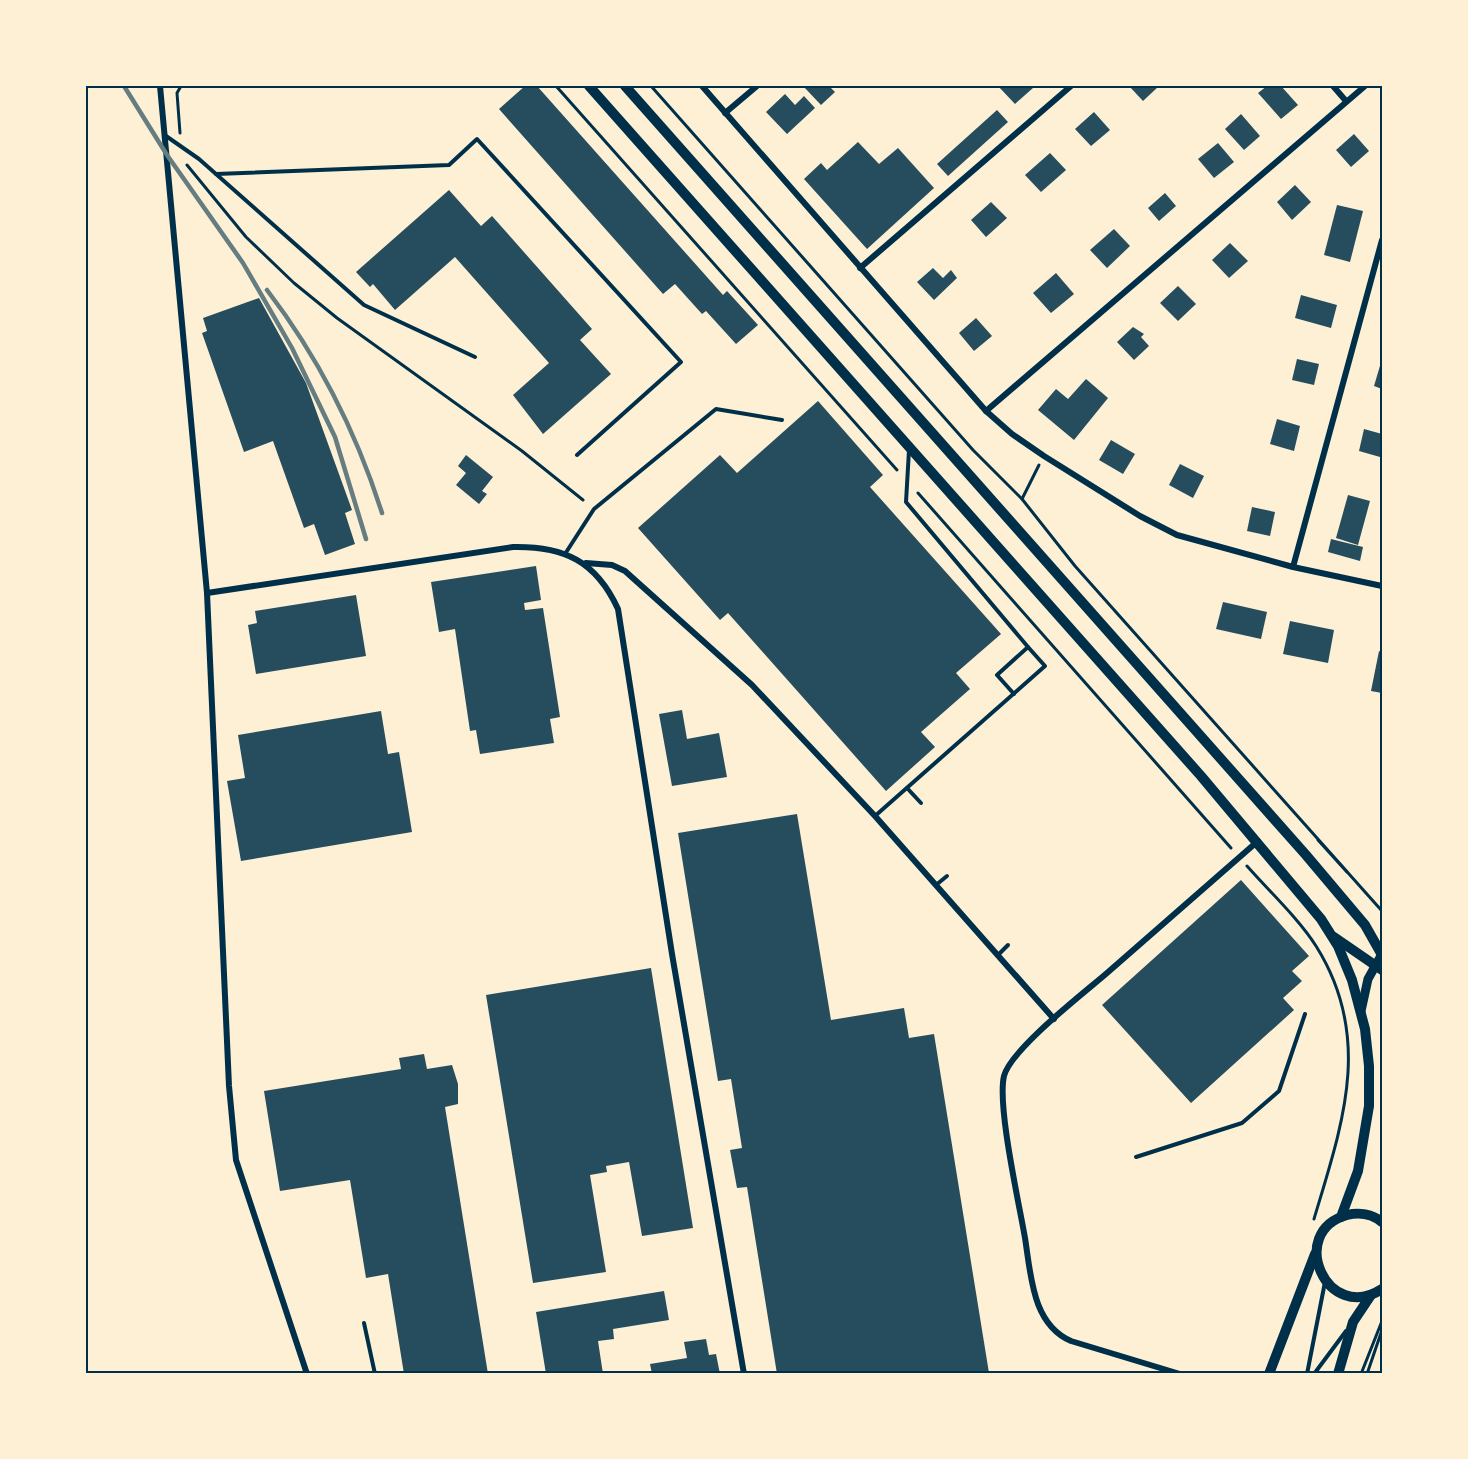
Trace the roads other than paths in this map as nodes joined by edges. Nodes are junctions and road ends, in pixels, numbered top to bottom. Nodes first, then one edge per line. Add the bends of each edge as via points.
1 (160, 86) edge
2 (589, 86) edge
3 (625, 86) edge
4 (702, 86) edge
5 (757, 86) edge
6 (1071, 86) edge
7 (1333, 86) edge
8 (1365, 86) edge
9 (1346, 101) junction
10 (725, 113) junction
11 (165, 136) junction
12 (216, 174) junction
13 (1383, 240) edge
14 (860, 268) junction
15 (475, 357) dead end
16 (986, 411) junction
17 (782, 420) dead end
18 (909, 446) junction
19 (577, 455) dead end
20 (565, 554) junction
21 (585, 563) junction
22 (1293, 567) junction
23 (1383, 586) edge
24 (207, 593) junction
25 (1028, 647) junction
26 (1014, 694) junction
27 (907, 788) junction
28 (921, 803) dead end
29 (875, 816) junction
30 (1258, 841) junction
31 (947, 876) dead end
32 (936, 885) junction
33 (1329, 933) junction
34 (1008, 945) dead end
35 (1382, 954) edge
36 (998, 955) junction
37 (1379, 967) edge
38 (1361, 1011) junction
39 (1305, 1014) dead end
40 (1054, 1019) junction
41 (1136, 1158) dead end
42 (1341, 1217) junction
43 (1383, 1222) edge
44 (1316, 1251) junction
45 (1325, 1281) junction
46 (1383, 1289) edge
47 (1371, 1295) junction
48 (1353, 1322) junction
49 (364, 1323) dead end
50 (306, 1374) edge
51 (375, 1374) edge
52 (744, 1374) edge
53 (1180, 1374) edge
54 (1269, 1374) edge
55 (1307, 1374) edge
56 (1314, 1374) edge
57 (1338, 1374) edge

1 - 11 street
2 - 18 main road
3 - 35 main road via 1306,855 1365,925
4 - 10 street
5 - 10 street
6 - 14 street
7 - 9 street
8 - 9 street
9 - 16 street
10 - 14 street
11 - 12 lane
11 - 24 street
12 - 15 lane via 364,305
12 - 19 lane via 449,165 477,139 681,362
13 - 22 street
14 - 16 street
16 - 22 street via 1044,456 1177,535
17 - 20 lane via 716,409 594,509
18 - 25 lane via 906,502
18 - 30 main road
20 - 21 street
20 - 24 street via 538,546 513,547
21 - 29 street via 612,565 632,576 752,685
21 - 52 street via 609,588 618,609
22 - 23 street
24 - 50 street via 229,1086 236,1160
25 - 26 lane via 1045,666
25 - 26 lane via 997,675
26 - 27 lane
27 - 28 lane
27 - 29 lane
29 - 32 street
30 - 33 main road via 1311,904
30 - 40 street
31 - 32 lane
32 - 36 street
33 - 37 main road
33 - 38 main road via 1349,970
34 - 36 lane
35 - 37 street
36 - 40 street
37 - 38 street via 1364,993
38 - 42 main road via 1368,1056 1369,1106 1358,1172
39 - 41 lane via 1279,1091 1242,1124
40 - 53 street via 1011,1062 1003,1084 1014,1175 1038,1304 1050,1326 1064,1338
42 - 43 main road via 1360,1214
42 - 44 main road via 1327,1227
44 - 45 main road via 1319,1272
44 - 54 main road
45 - 47 main road via 1346,1295
45 - 55 lane
46 - 47 main road
47 - 48 main road
48 - 56 lane
48 - 57 main road
49 - 51 lane

